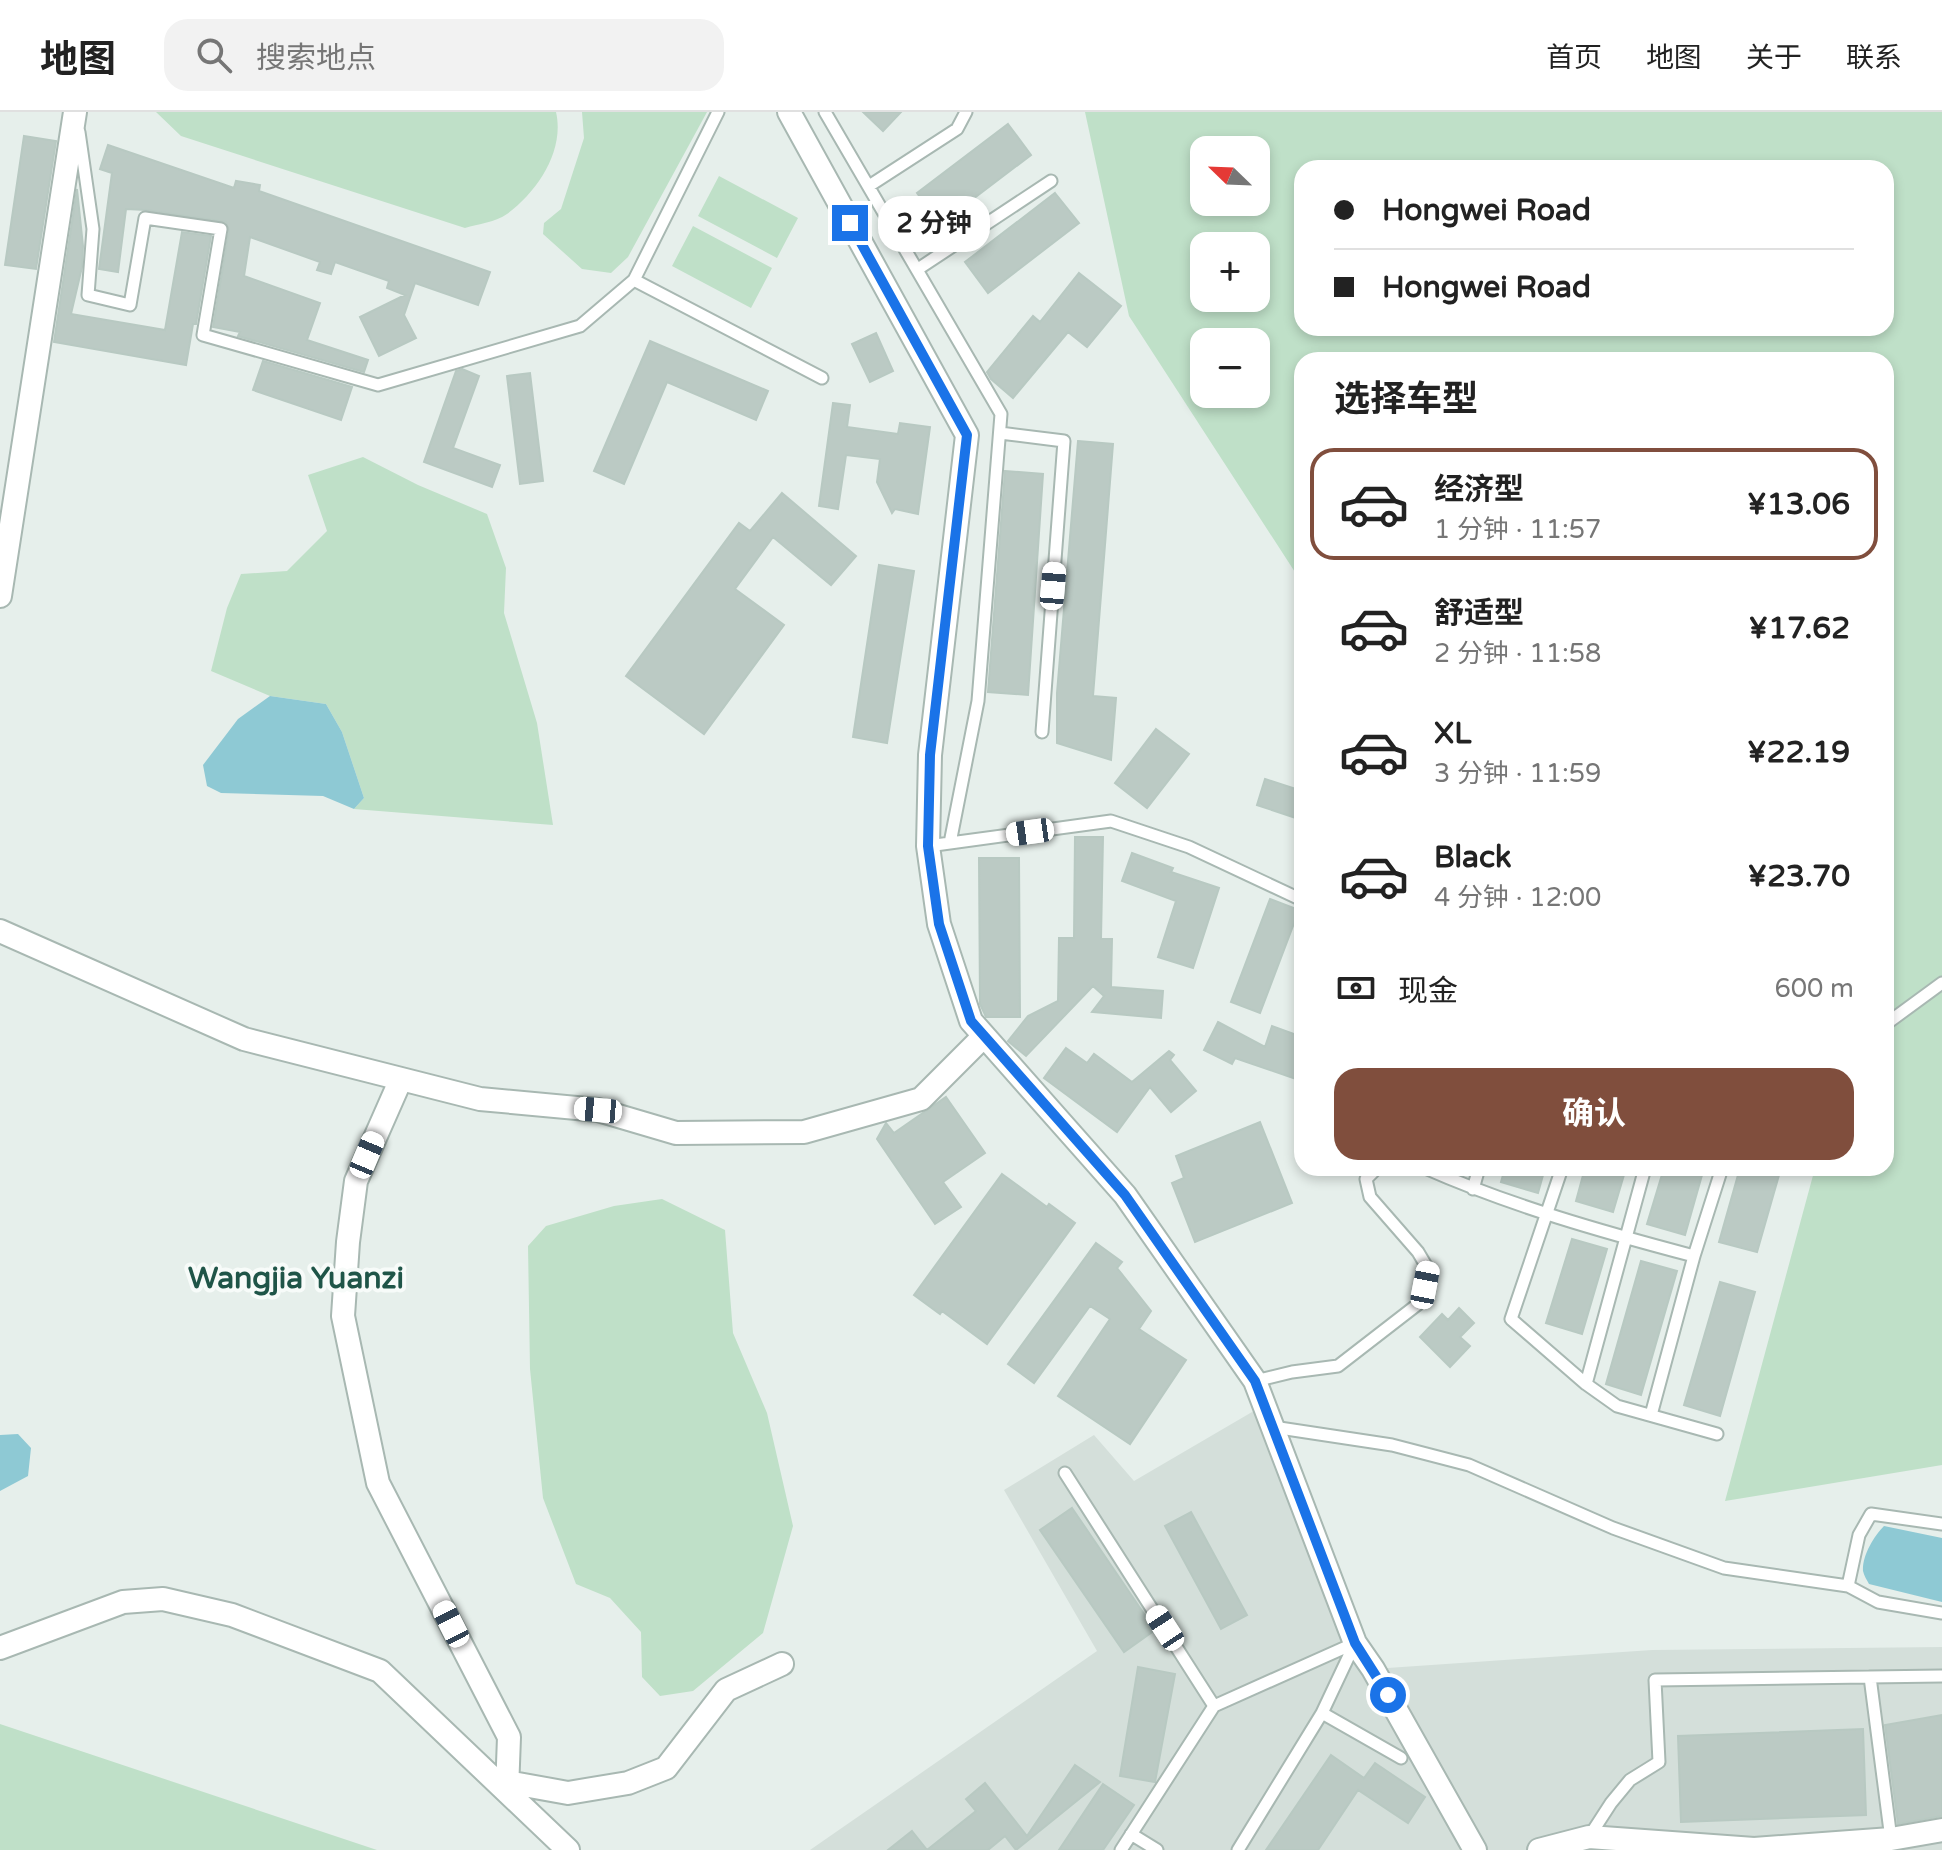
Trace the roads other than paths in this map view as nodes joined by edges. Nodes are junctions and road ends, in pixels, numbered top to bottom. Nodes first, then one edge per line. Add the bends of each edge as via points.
1 (75, 112) edge
2 (718, 112) edge
3 (789, 112) edge
4 (825, 112) edge
5 (966, 112) edge
6 (1051, 181) dead end
7 (869, 186) junction
8 (918, 269) junction
9 (634, 280) junction
10 (822, 378) dead end
11 (1000, 433) junction
12 (0, 596) edge
13 (1042, 732) dead end
14 (939, 844) junction
15 (1294, 896) edge
16 (0, 931) edge
17 (1942, 983) edge
18 (1894, 1018) edge
19 (984, 1036) junction
20 (401, 1079) junction
21 (1369, 1176) edge
22 (1443, 1176) edge
23 (1477, 1176) edge
24 (1560, 1176) edge
25 (1643, 1176) edge
26 (1719, 1176) edge
27 (1473, 1189) junction
28 (1548, 1213) junction
29 (1624, 1238) junction
30 (1694, 1256) junction
31 (1255, 1381) junction
32 (1586, 1384) junction
33 (1651, 1415) junction
34 (1272, 1427) junction
35 (1717, 1434) dead end
36 (1065, 1473) dead end
37 (1942, 1524) edge
38 (1848, 1586) junction
39 (1942, 1613) edge
40 (1355, 1643) junction
41 (0, 1648) edge
42 (782, 1664) dead end
43 (1942, 1676) edge
44 (1870, 1677) junction
45 (1214, 1706) junction
46 (1322, 1713) junction
47 (1401, 1758) dead end
48 (507, 1786) junction
49 (1942, 1830) edge
50 (1131, 1834) junction
51 (1589, 1837) junction
52 (1891, 1839) junction
53 (568, 1850) edge
54 (1121, 1850) edge
55 (1157, 1850) edge
56 (1238, 1850) edge
57 (1475, 1850) edge
58 (1539, 1850) edge

1 - 9 lane via 93,229 88,295 130,305 145,218 221,229 203,335 378,385 580,326
1 - 12 street
2 - 9 lane
3 - 14 street via 967,435 930,755
4 - 7 lane
5 - 7 lane via 957,129
6 - 8 lane
7 - 8 lane
8 - 11 lane via 1001,414
9 - 10 lane
11 - 13 lane via 1064,441
11 - 14 lane via 978,701
14 - 15 lane via 1111,821 1189,847
14 - 19 street via 939,924 971,1021
16 - 20 street via 244,1039
17 - 18 lane
19 - 20 street via 921,1099 804,1132 676,1133 598,1110 480,1099
19 - 31 street via 1125,1195
20 - 48 street via 356,1181 343,1316 378,1483 509,1737
21 - 31 lane via 1370,1197 1428,1269 1422,1301 1338,1366
22 - 27 lane
23 - 27 lane
24 - 28 lane
25 - 29 lane
26 - 30 lane
27 - 28 lane
28 - 29 lane
28 - 32 lane via 1511,1319
29 - 30 lane
29 - 32 lane
30 - 33 lane
31 - 34 street
32 - 33 lane via 1617,1406
33 - 35 lane
34 - 38 lane via 1392,1445 1469,1465 1613,1528 1724,1568
34 - 40 street
36 - 45 lane
37 - 38 lane via 1871,1514 1859,1535
38 - 39 lane via 1878,1602
40 - 45 lane
40 - 46 lane
40 - 57 street
41 - 48 street via 123,1602 163,1599 232,1615 380,1671
42 - 48 street via 726,1690 666,1768 628,1783 568,1793
43 - 44 lane
44 - 51 lane via 1655,1680 1659,1762 1630,1780
44 - 52 lane
45 - 50 lane
46 - 47 lane
46 - 56 lane
48 - 53 street
49 - 52 street
50 - 54 lane
50 - 55 lane
51 - 52 street via 1754,1849
51 - 58 street

